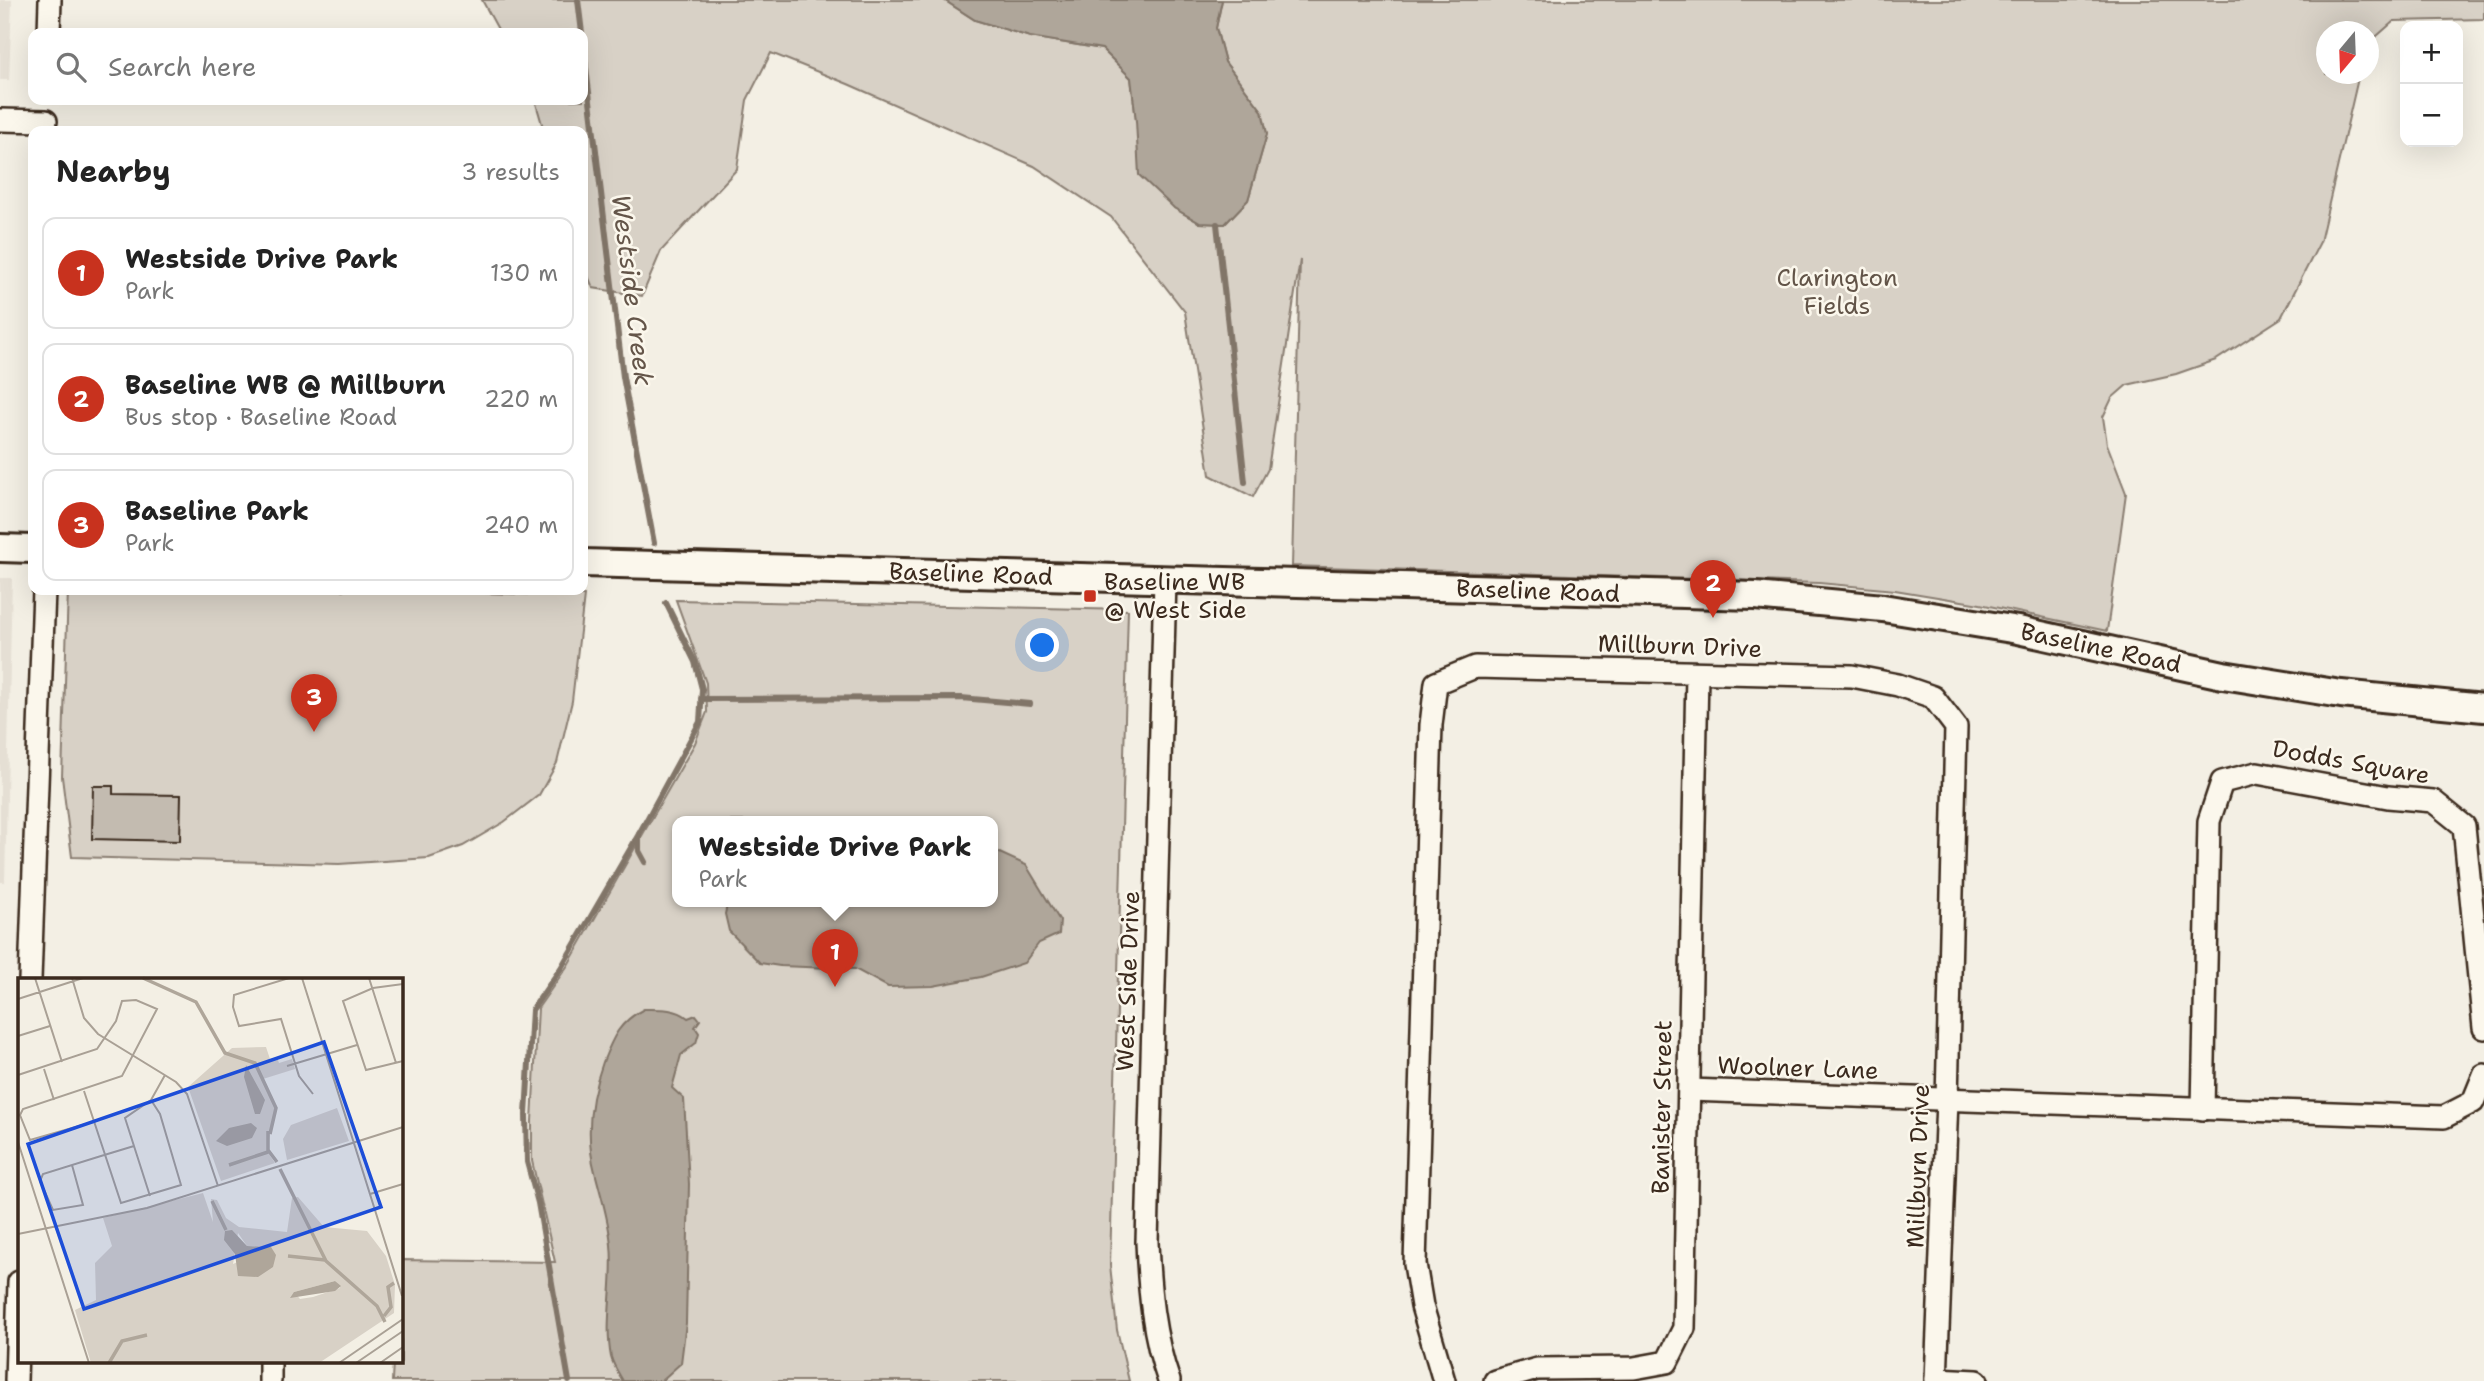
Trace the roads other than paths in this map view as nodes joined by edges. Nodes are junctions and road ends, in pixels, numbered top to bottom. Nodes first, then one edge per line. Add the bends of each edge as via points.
1 (50, 0) edge
2 (48, 28) edge
3 (47, 105) edge
4 (0, 120) edge
5 (46, 126) edge
6 (0, 548) edge
7 (28, 549) edge
8 (588, 563) edge
9 (1165, 580) junction
10 (44, 595) edge
11 (1698, 673) junction
12 (2484, 708) edge
13 (30, 978) edge
14 (2484, 1028) edge
15 (2484, 1075) edge
16 (1689, 1090) junction
17 (1947, 1100) junction
18 (2203, 1109) junction
19 (0, 1285) edge
20 (18, 1285) edge
21 (18, 1317) edge
22 (1936, 1380) edge
23 (16, 1381) edge
24 (1169, 1381) edge
25 (1444, 1381) edge
26 (1494, 1381) edge
27 (1977, 1381) edge

1 - 2 street
3 - 5 street
4 - 5 street
6 - 7 street
8 - 9 street, Baseline Road
9 - 12 street, Baseline Road via 1755,596 1883,608 2018,630 2223,675 2341,694
9 - 24 street, West Side Drive via 1146,1242 1152,1309
10 - 13 street
11 - 16 street, Banister Street
11 - 17 street, Millburn Drive via 1852,676 1898,685 1933,697 1956,727
11 - 25 street, Millburn Drive via 1475,667 1436,682 1415,1264
14 - 18 street, Dodds Square via 2464,826 2433,801 2257,773 2222,782 2209,821
15 - 18 street via 2473,1102 2444,1117
16 - 17 street, Woolner Lane
16 - 26 street, Banister Street via 1684,1328 1667,1362 1634,1368 1537,1369
17 - 18 street
17 - 22 street, Millburn Drive
19 - 20 street
21 - 23 street
22 - 27 street

